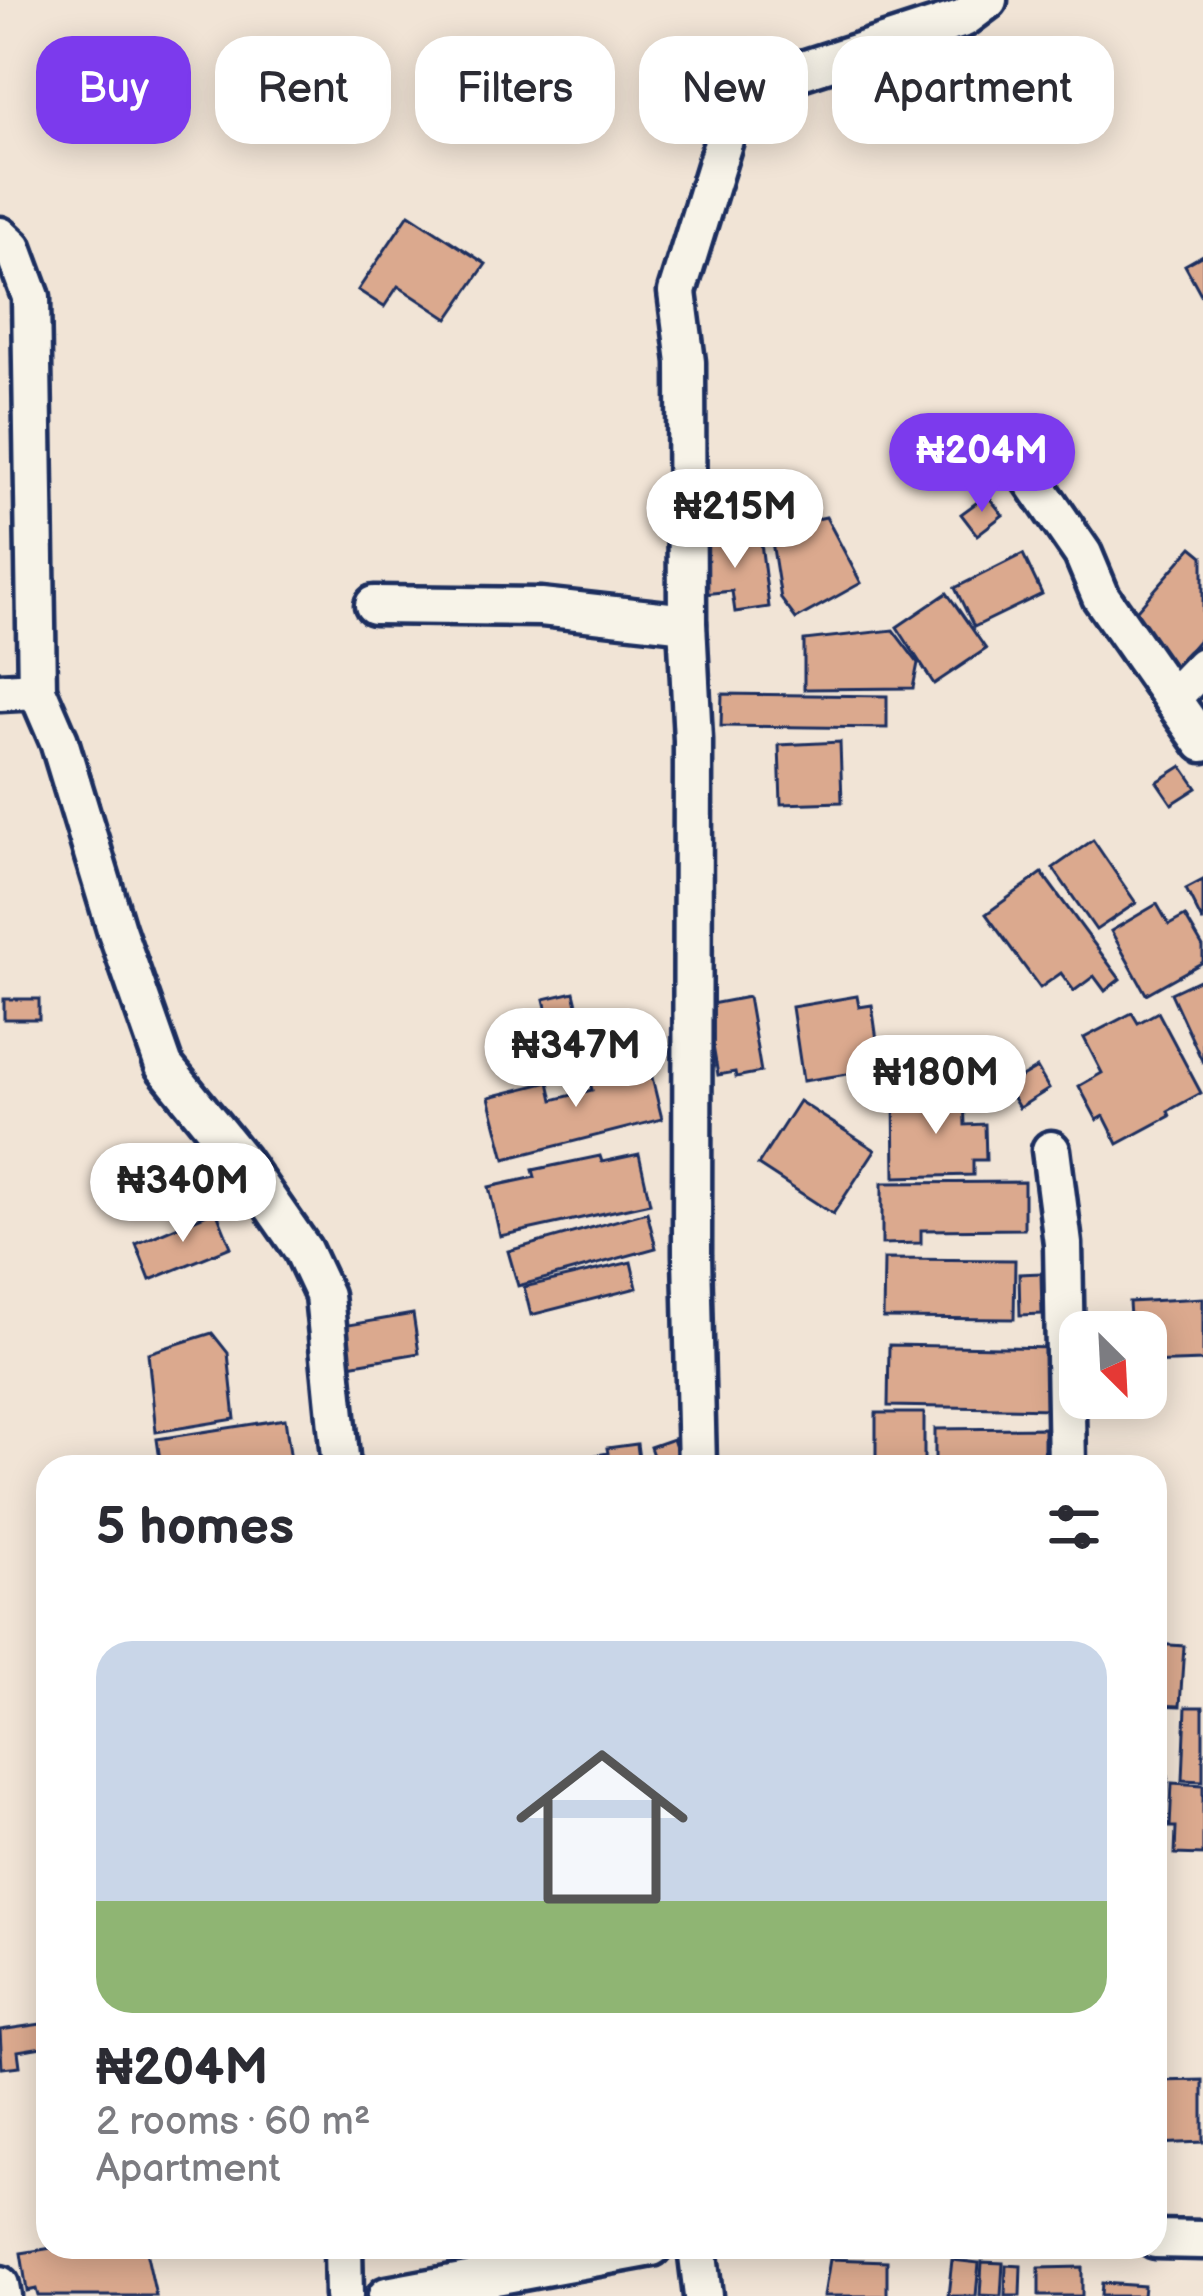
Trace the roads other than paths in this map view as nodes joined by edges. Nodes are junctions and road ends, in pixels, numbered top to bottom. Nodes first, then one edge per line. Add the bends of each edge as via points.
1 (988, 0) edge
2 (0, 236) edge
3 (1012, 452) dead end
4 (374, 605) dead end
5 (687, 623) junction
6 (1203, 666) edge
7 (37, 690) junction
8 (0, 692) edge
9 (1172, 698) junction
10 (1203, 743) edge
11 (1051, 1150) dead end
12 (340, 1455) edge
13 (697, 1455) edge
14 (1067, 1455) edge
15 (1167, 2239) edge
16 (1203, 2240) edge
17 (343, 2259) edge
18 (587, 2259) edge
19 (698, 2259) edge
20 (0, 2285) edge
21 (2, 2296) edge
22 (344, 2296) edge
23 (386, 2296) edge
24 (703, 2296) edge

1 - 5 street via 964,18 766,82 727,130 677,292 686,362
2 - 7 street via 13,248 31,297
3 - 9 street
4 - 5 street via 541,607
5 - 13 street
6 - 9 street
7 - 8 street
7 - 12 street via 164,1066 304,1250 324,1295
9 - 10 street
11 - 14 street via 1063,1244
15 - 16 street
17 - 22 street
18 - 23 street
19 - 24 street
20 - 21 street

